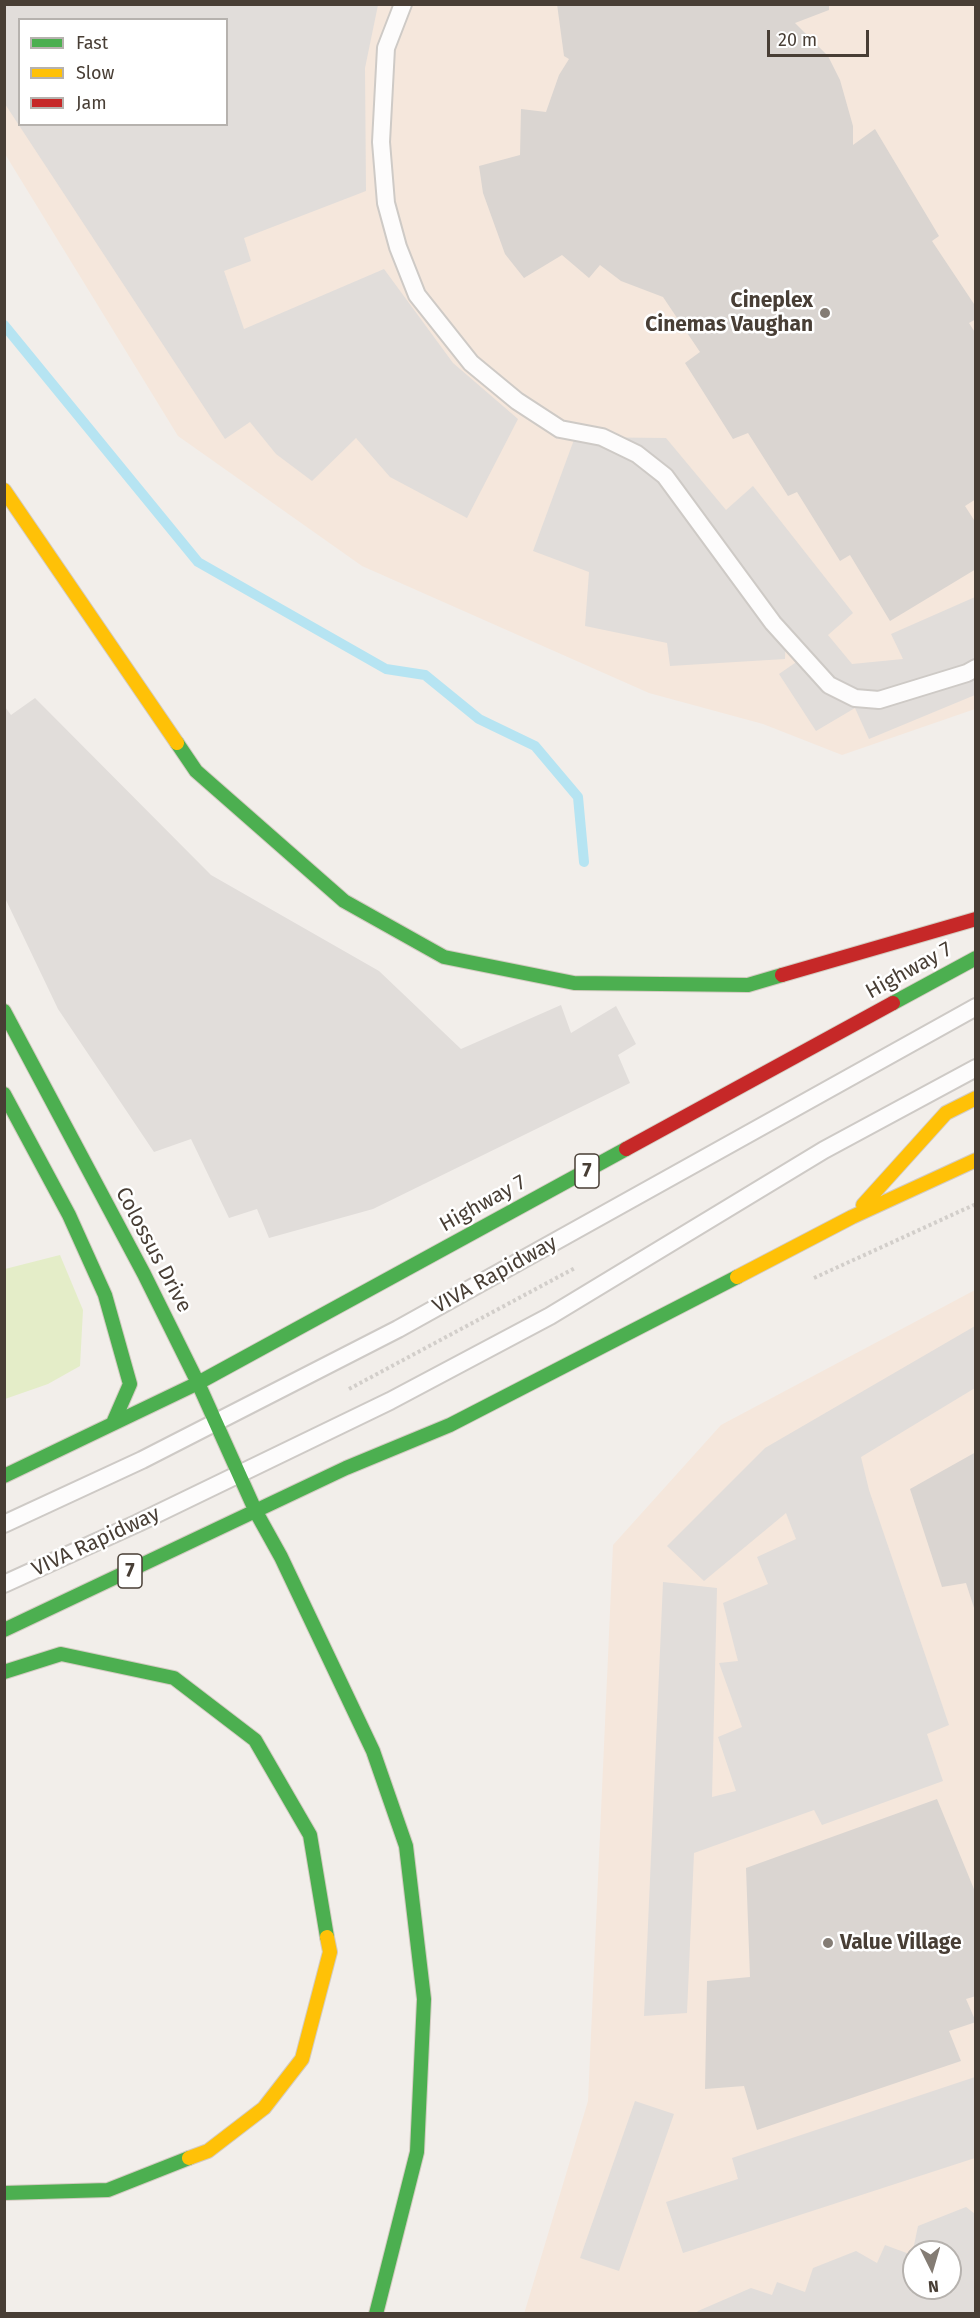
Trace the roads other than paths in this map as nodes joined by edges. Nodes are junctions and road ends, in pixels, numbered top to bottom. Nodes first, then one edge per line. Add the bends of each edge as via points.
1 (403, 4) edge
2 (4, 490) edge
3 (975, 668) edge
4 (975, 919) edge
5 (975, 958) edge
6 (975, 1007) edge
7 (4, 1011) edge
8 (975, 1068) edge
9 (4, 1094) edge
10 (975, 1098) edge
11 (975, 1160) edge
12 (852, 1217) junction
13 (198, 1383) junction
14 (216, 1422) junction
15 (113, 1423) junction
16 (239, 1474) junction
17 (4, 1476) edge
18 (256, 1512) junction
19 (4, 1524) edge
20 (4, 1584) edge
21 (4, 1630) edge
22 (4, 1672) edge
23 (4, 2193) edge
24 (376, 2313) edge

1 - 3 lane via 386,48 381,142 386,203 417,295 471,363 517,401 560,429 602,437 637,454 665,476 773,623 829,685 855,698 879,700
2 - 4 main road via 196,771 344,901 444,957 574,983 748,985
5 - 13 main road, Highway 7 / 7
6 - 14 lane, VIVA Rapidway via 418,1317
7 - 13 main road, Colossus Drive
8 - 16 lane, VIVA Rapidway via 824,1150 550,1316 390,1401
9 - 15 main road via 69,1215 105,1295 130,1383
10 - 12 main road via 946,1113
11 - 12 main road, 7
12 - 18 main road, 7 via 450,1425 346,1468
13 - 14 main road, Colossus Drive
13 - 15 main road, Highway 7 / 7
14 - 16 main road, Colossus Drive
14 - 19 lane, VIVA Rapidway
15 - 17 main road, Highway 7 / 7
16 - 18 main road, Colossus Drive
16 - 20 lane, VIVA Rapidway
18 - 21 main road, 7
18 - 24 main road, Colossus Drive via 373,1751 405,1846 424,2000 417,2152
22 - 23 main road via 61,1654 174,1678 255,1740 310,1835 330,1952 302,2059 264,2108 208,2151 108,2190

